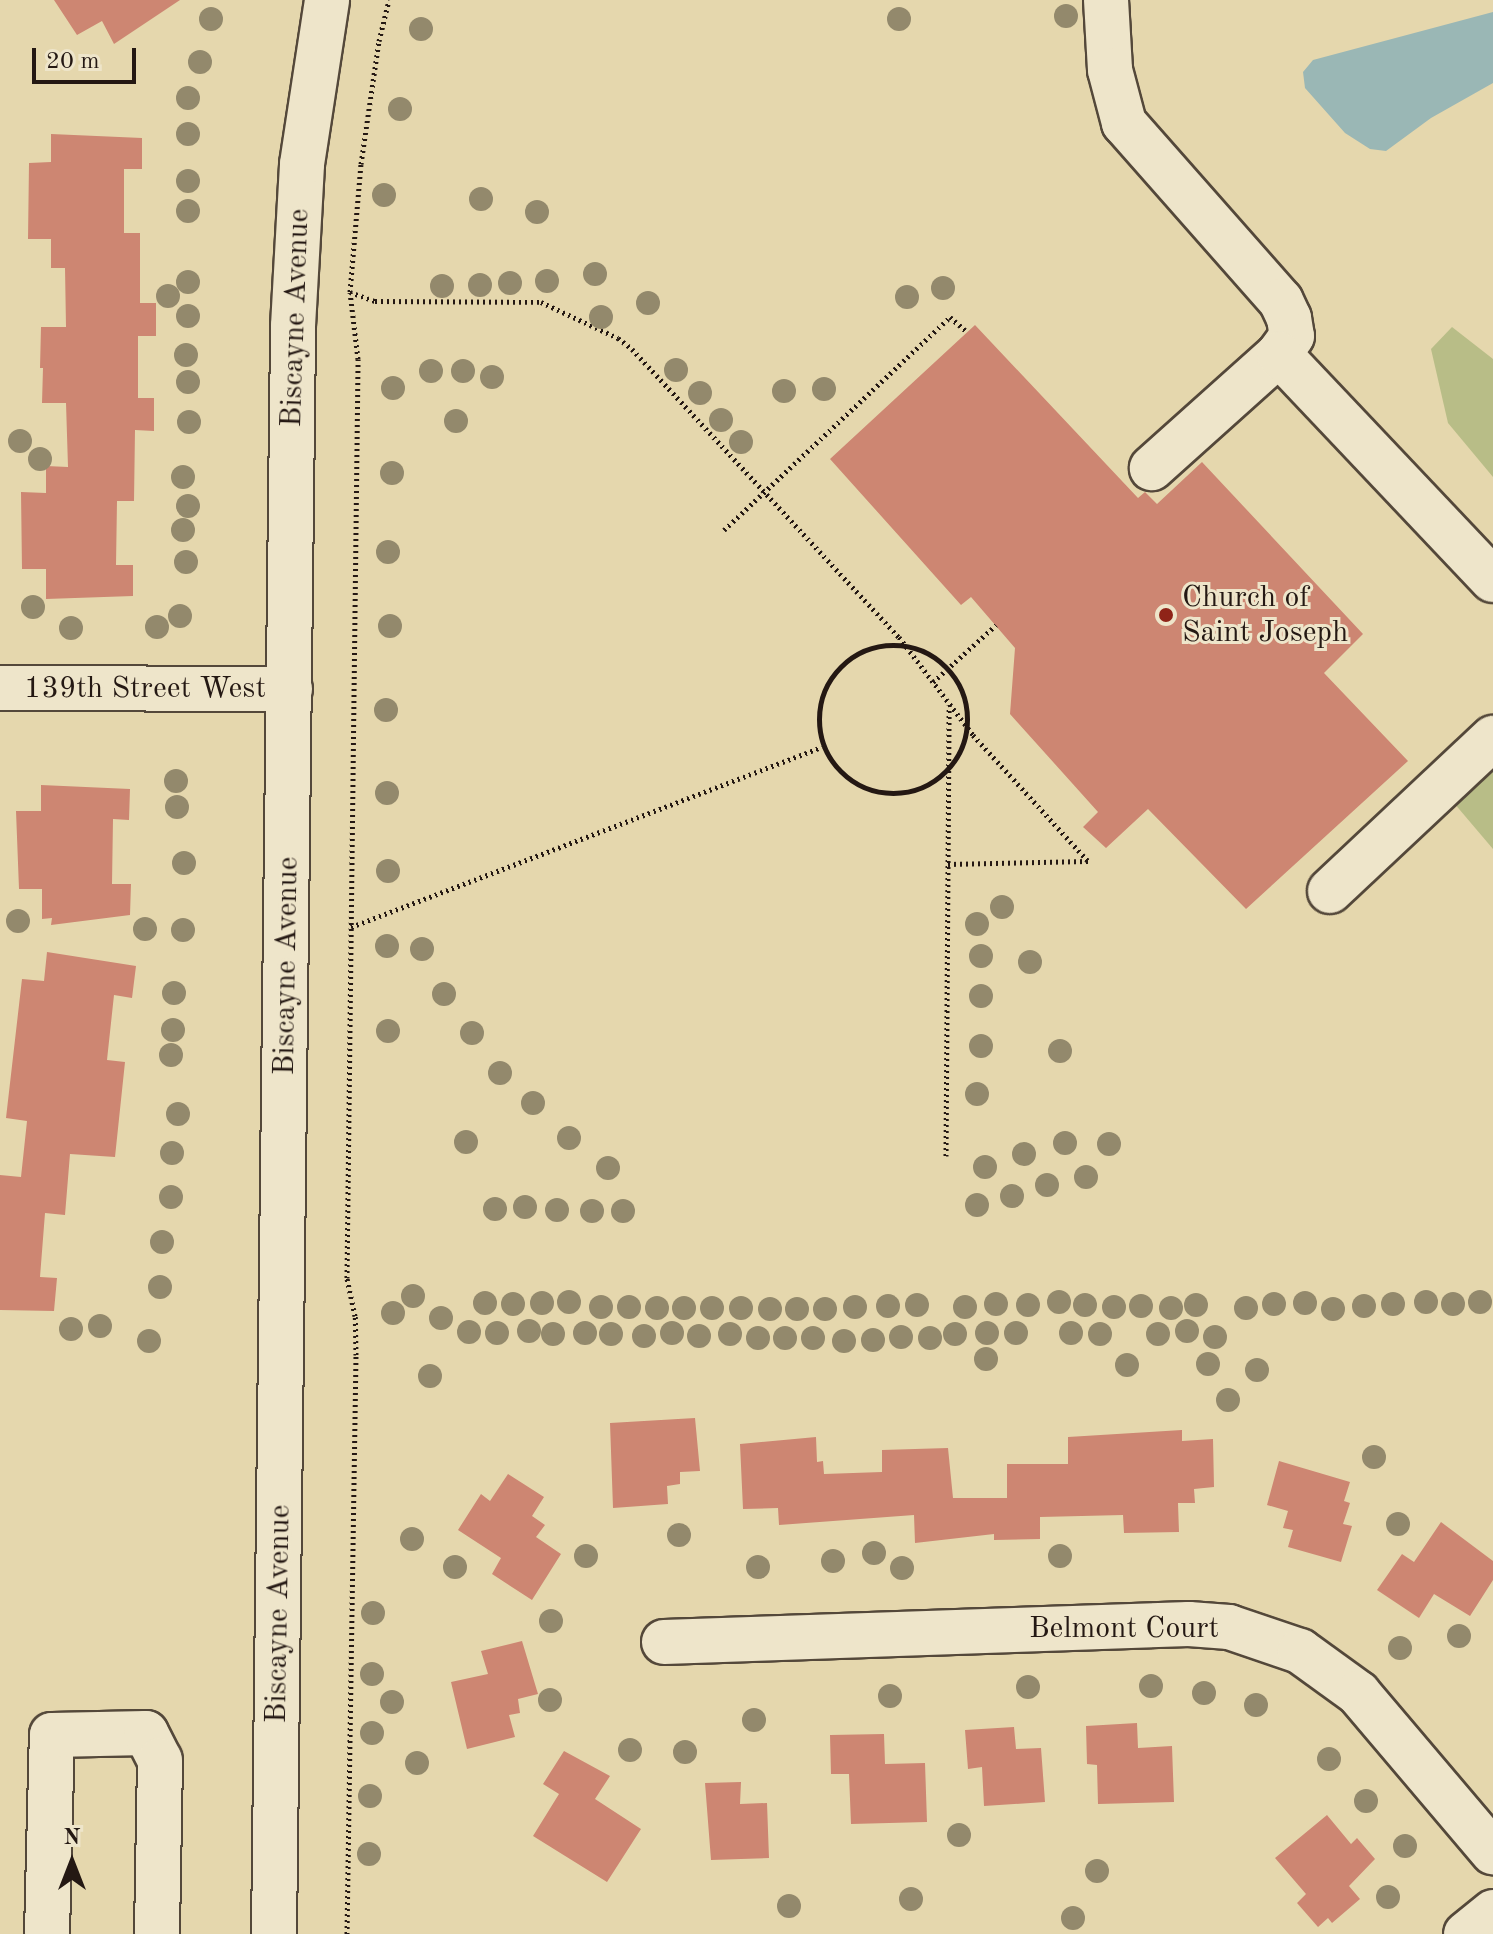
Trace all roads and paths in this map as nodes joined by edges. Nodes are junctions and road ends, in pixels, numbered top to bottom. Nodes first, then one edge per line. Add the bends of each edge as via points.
1 (327, 0) edge
2 (389, 0) edge
3 (1106, 0) edge
4 (350, 292) junction
5 (967, 332) dead end
6 (1279, 354) junction
7 (1152, 468) dead end
8 (765, 492) junction
9 (724, 530) dead end
10 (1493, 580) edge
11 (996, 625) dead end
12 (907, 648) junction
13 (948, 668) junction
14 (933, 682) junction
15 (0, 688) edge
16 (290, 689) junction
17 (949, 703) junction
18 (967, 727) junction
19 (1493, 738) edge
20 (822, 747) junction
21 (948, 769) junction
22 (948, 864) junction
23 (1330, 891) dead end
24 (351, 927) junction
25 (946, 1156) dead end
26 (664, 1642) dead end
27 (1493, 1852) edge
28 (1493, 1912) edge
29 (47, 1934) edge
30 (157, 1934) edge
31 (274, 1934) edge
32 (347, 1934) edge
33 (1466, 1934) edge

1 - 16 street, Biscayne Avenue via 302,164 296,267
2 - 4 path via 361,164
3 - 6 street via 1110,70 1124,123 1281,301 1292,336
4 - 8 path via 375,301 541,302 618,338
4 - 24 path via 358,359
5 - 8 path via 950,317
6 - 7 street
6 - 10 street
8 - 9 path
8 - 12 path
11 - 13 path
12 - 13 path via 929,654
12 - 14 path
12 - 20 path via 873,649 830,677 819,710
13 - 14 path
13 - 18 path via 967,706
14 - 17 path
15 - 16 street, 139th Street West
16 - 31 street, Biscayne Avenue
17 - 18 path
17 - 21 path
18 - 21 path
18 - 22 path via 1088,861
19 - 23 street
20 - 21 path via 847,778 887,793 928,784
20 - 24 path
21 - 22 path
22 - 25 path
24 - 32 path via 347,1278 356,1355
26 - 27 street, Belmont Court via 1189,1624 1229,1627 1300,1651 1331,1670 1388,1726
28 - 33 street
29 - 30 street via 52,1735 146,1733 160,1760

